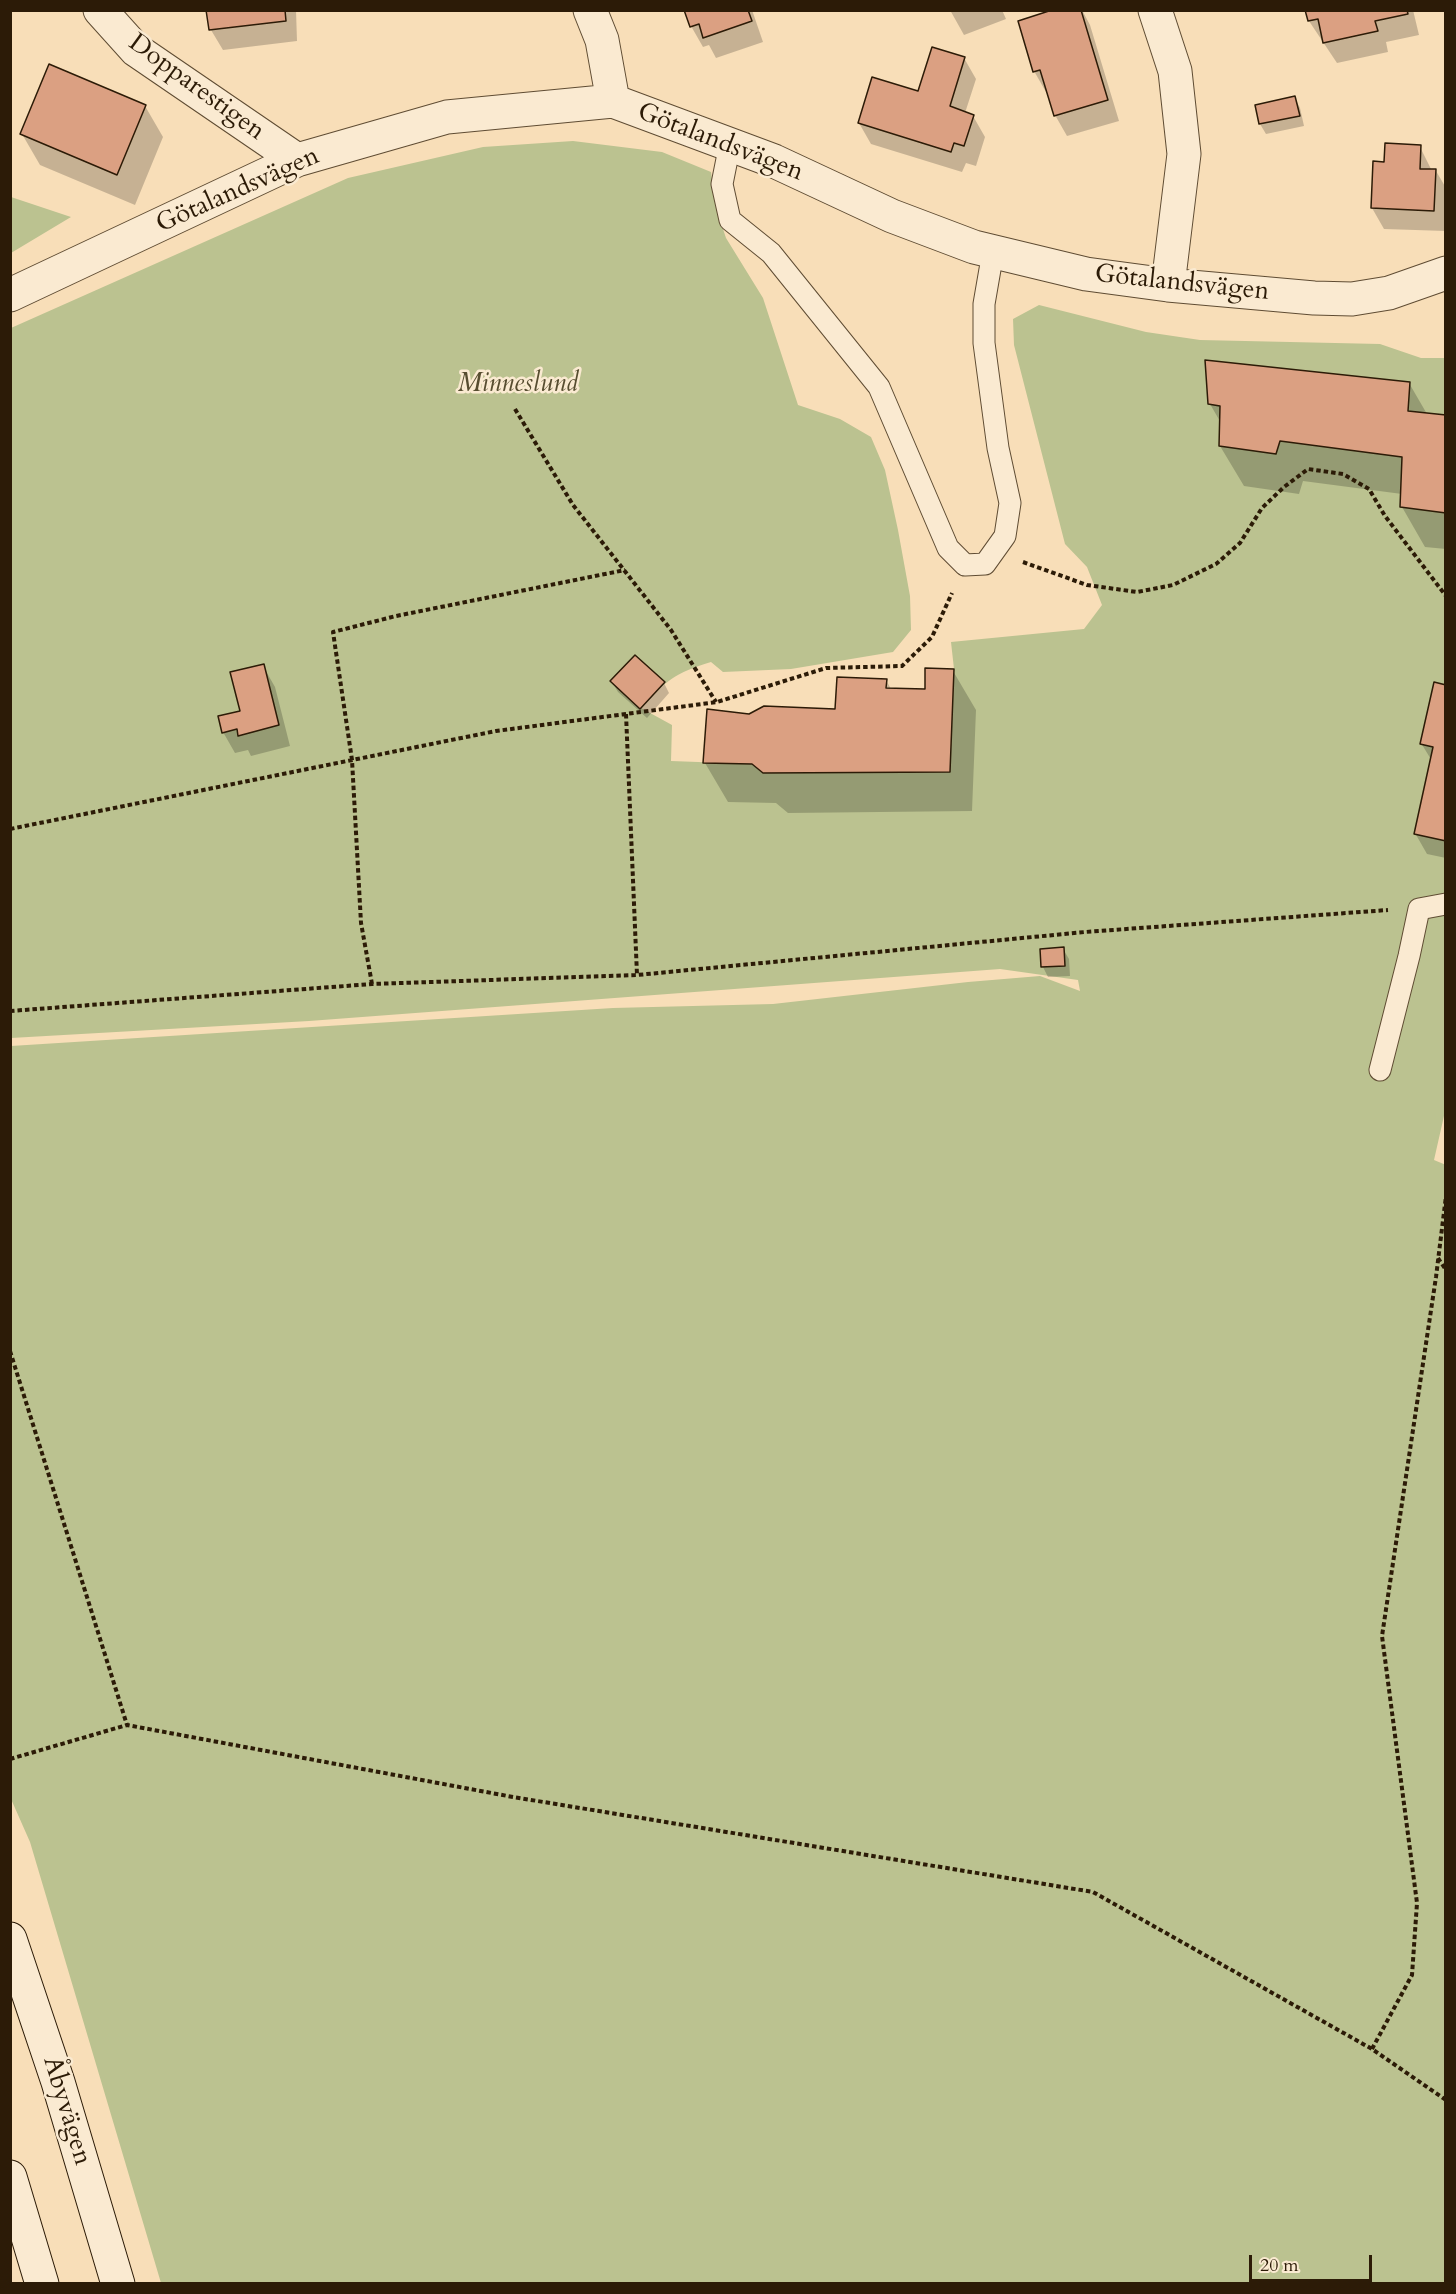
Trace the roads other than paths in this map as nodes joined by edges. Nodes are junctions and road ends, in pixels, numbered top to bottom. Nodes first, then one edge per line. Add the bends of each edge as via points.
1 (100, 10) edge
2 (590, 10) edge
3 (1155, 10) edge
4 (613, 102) junction
5 (730, 144) junction
6 (297, 160) junction
7 (993, 252) junction
8 (1446, 273) edge
9 (1168, 285) junction
10 (10, 295) edge
11 (1446, 904) edge
12 (1380, 1070) dead end
13 (10, 1939) edge
14 (10, 2177) edge
15 (42, 2283) edge
16 (118, 2283) edge

1 - 6 street, Dopparestigen via 136,50
2 - 4 street via 602,40
3 - 9 street via 1176,71 1184,154
4 - 5 street, Götalandsvägen
4 - 6 street, Götalandsvägen via 447,117
5 - 7 street, Götalandsvägen via 892,216
5 - 7 lane via 722,184 730,220 771,253 879,387 948,548 965,565 985,564 994,552 1005,536 1010,503 998,448 984,343 984,304
6 - 10 street, Götalandsvägen
7 - 9 street, Götalandsvägen via 1086,274
8 - 9 street, Götalandsvägen via 1389,293 1352,299
11 - 12 lane via 1419,909
13 - 16 street, Åbyvägen
14 - 15 street

